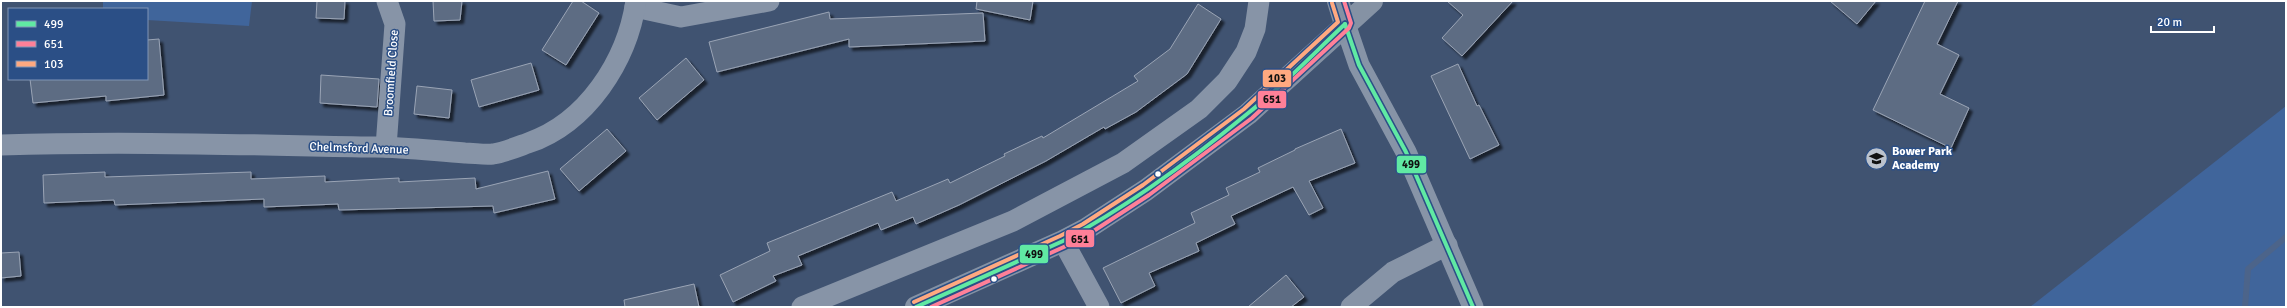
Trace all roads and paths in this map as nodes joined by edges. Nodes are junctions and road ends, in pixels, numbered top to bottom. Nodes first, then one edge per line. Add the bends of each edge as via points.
1 (387, 1) edge
2 (769, 1) edge
3 (1259, 1) edge
4 (1338, 1) edge
5 (1372, 1) edge
6 (635, 4) edge
7 (1345, 24) junction
8 (1, 145) edge
9 (386, 147) junction
10 (1063, 241) junction
11 (1447, 245) junction
12 (802, 307) edge
13 (916, 307) edge
14 (1099, 307) edge
15 (1351, 307) edge
16 (1472, 307) edge

1 - 9 street, Broomfield Close via 395,24
2 - 6 street via 681,17
3 - 12 street via 1254,29 1246,52 1228,81 1199,109 1123,163 1013,221
4 - 7 main road
5 - 7 main road
6 - 9 street, Chelmsford Avenue via 619,57 607,78 578,113 556,128 530,142 492,154
7 - 10 main road via 1248,114 1146,190
7 - 11 street via 1359,65 1406,152
8 - 9 street, Chelmsford Avenue via 66,143
10 - 13 main road
10 - 14 street
11 - 15 street via 1393,272
11 - 16 street

